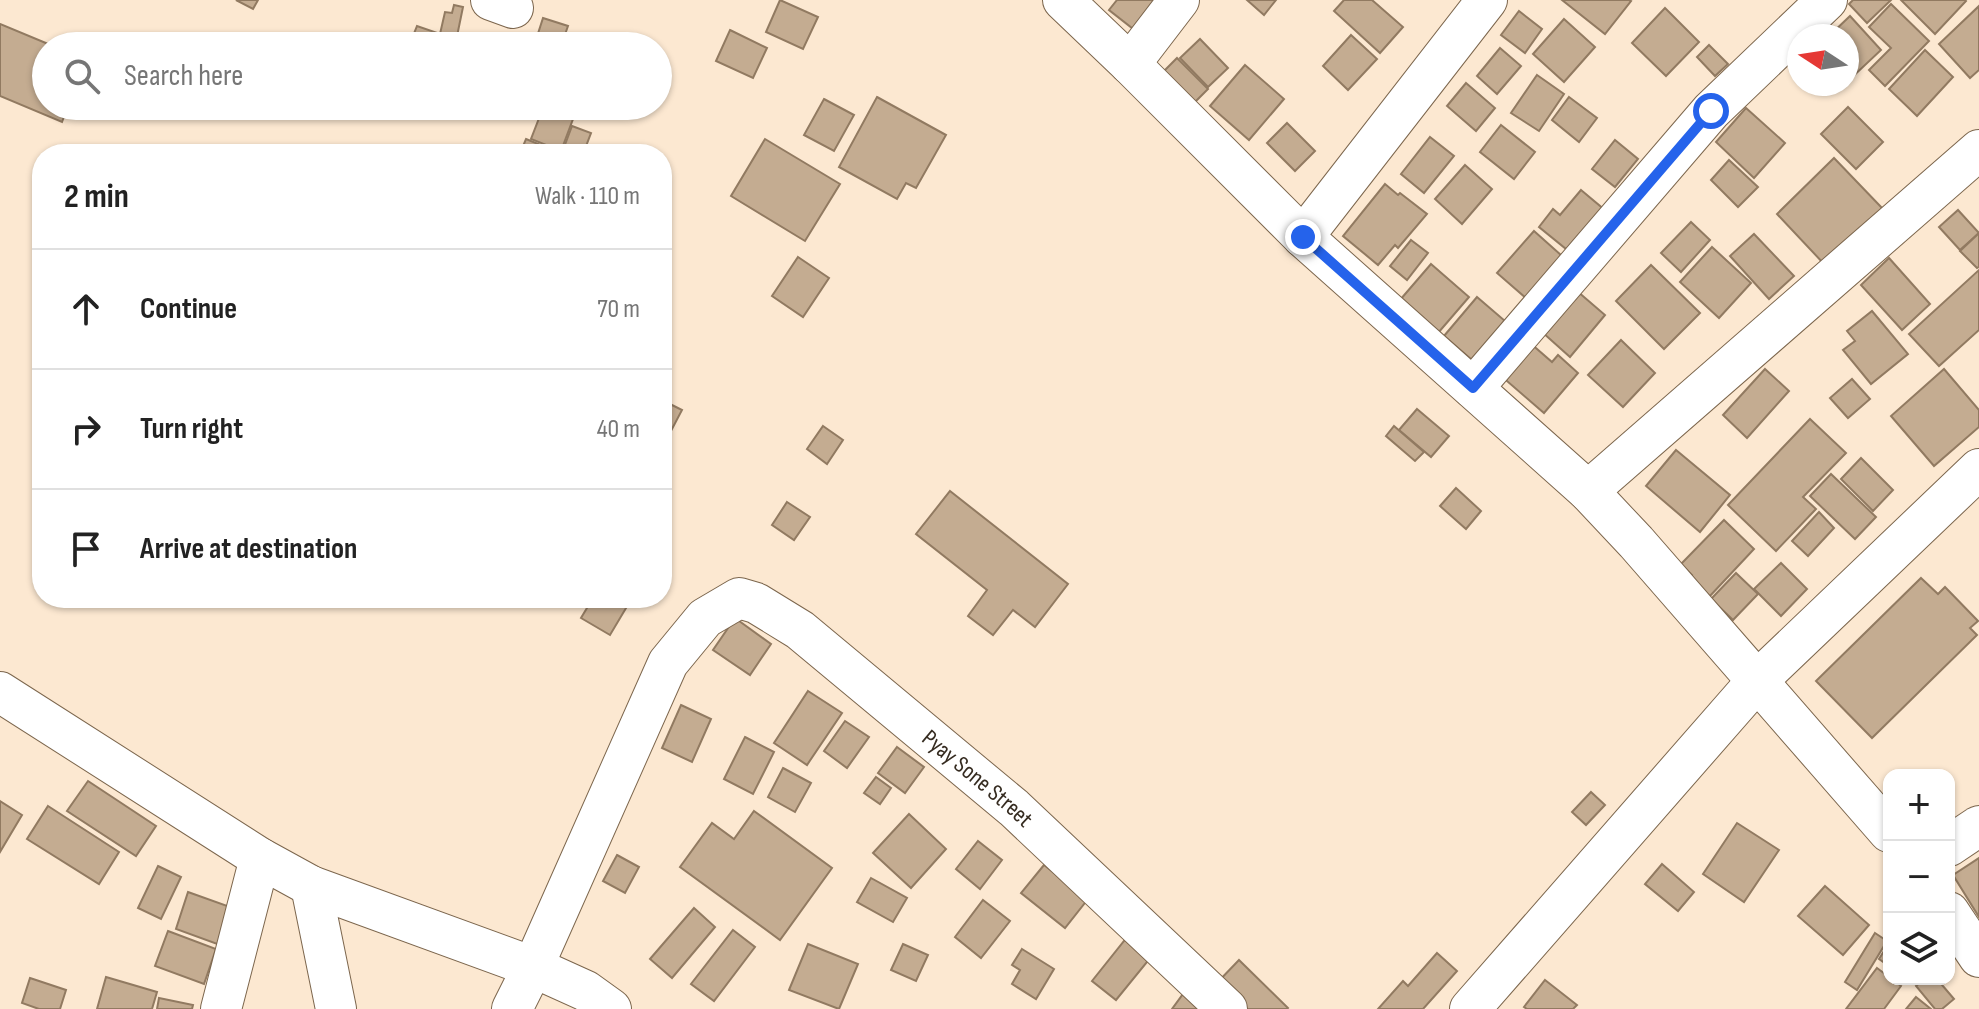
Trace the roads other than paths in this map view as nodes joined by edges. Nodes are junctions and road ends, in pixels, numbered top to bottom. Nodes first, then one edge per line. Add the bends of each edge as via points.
1 (1063, 0) edge
2 (1179, 0) edge
3 (1487, 0) edge
4 (1827, 0) edge
5 (1130, 64) junction
6 (1979, 150) edge
7 (1303, 237) junction
8 (1473, 388) junction
9 (1979, 469) edge
10 (1588, 491) junction
11 (1757, 681) junction
12 (0, 692) edge
13 (1883, 825) edge
14 (1979, 826) edge
15 (1955, 842) edge
16 (260, 858) junction
17 (311, 886) junction
18 (1950, 913) edge
19 (1979, 957) edge
20 (533, 967) junction
21 (221, 1009) edge
22 (336, 1009) edge
23 (512, 1009) edge
24 (611, 1009) edge
25 (1227, 1009) edge
26 (1470, 1009) edge

1 - 5 street
2 - 5 street
3 - 7 street
4 - 8 street via 1711,111
5 - 7 street
6 - 10 street
7 - 8 street
8 - 10 street
9 - 11 street
10 - 11 street
11 - 13 street
11 - 26 street
12 - 16 street
14 - 15 street
16 - 17 street
16 - 21 street
17 - 20 street
17 - 22 street
18 - 19 street
20 - 23 street
20 - 24 street
20 - 25 street, Pyay Sone Street via 668,663 705,618 739,598 800,630 1014,808

